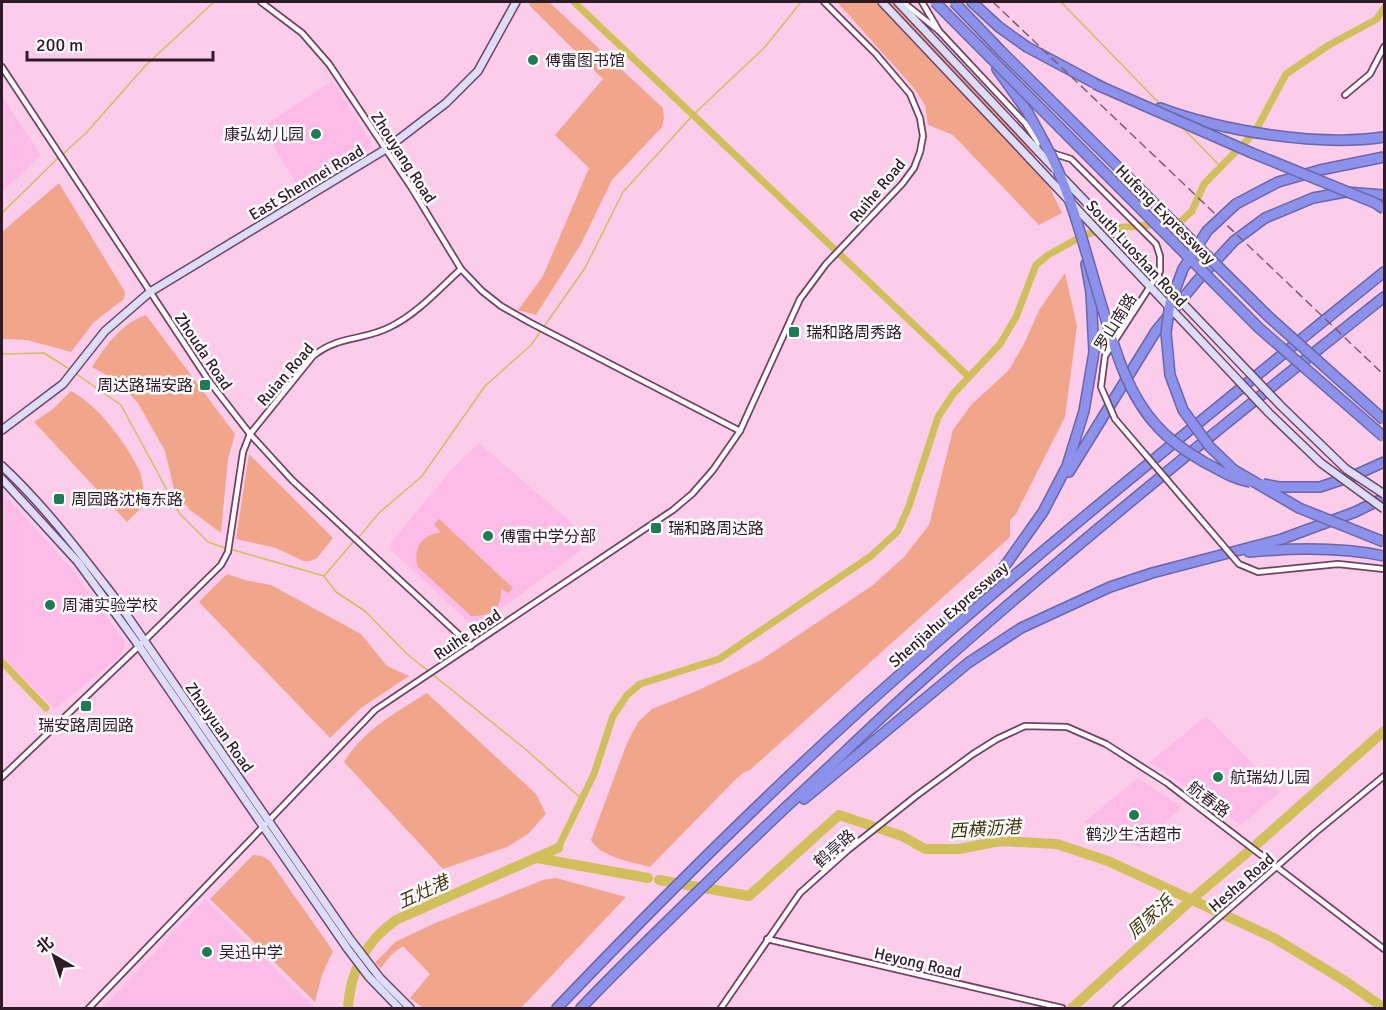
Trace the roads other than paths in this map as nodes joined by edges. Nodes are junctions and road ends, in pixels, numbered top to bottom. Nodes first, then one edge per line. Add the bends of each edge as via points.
1 (261, 2) edge
2 (516, 2) edge
3 (824, 2) edge
4 (882, 2) edge
5 (898, 2) edge
6 (903, 2) edge
7 (922, 2) edge
8 (935, 2) edge
9 (954, 2) edge
10 (972, 2) edge
11 (939, 31) junction
12 (1384, 47) edge
13 (991, 59) junction
14 (2, 67) edge
15 (1095, 84) junction
16 (1345, 95) dead end
17 (1384, 137) edge
18 (386, 149) junction
19 (1384, 157) edge
20 (1384, 195) edge
21 (1384, 209) edge
22 (1082, 242) junction
23 (461, 269) junction
24 (1384, 272) edge
25 (150, 292) junction
26 (1384, 297) edge
27 (1384, 420) edge
28 (2, 430) edge
29 (740, 431) junction
30 (250, 434) junction
31 (1384, 437) edge
32 (1384, 462) edge
33 (2, 466) edge
34 (2, 479) edge
35 (1384, 496) edge
36 (1384, 509) edge
37 (1044, 512) junction
38 (1384, 542) edge
39 (1384, 555) edge
40 (1198, 561) junction
41 (1384, 569) edge
42 (142, 644) junction
43 (471, 646) junction
44 (997, 739) joint
45 (1384, 776) edge
46 (2, 777) edge
47 (269, 819) junction
48 (262, 827) junction
49 (718, 844) junction
50 (733, 858) junction
51 (1277, 866) junction
52 (767, 939) junction
53 (1384, 949) edge
54 (89, 1008) edge
55 (399, 1008) edge
56 (410, 1008) edge
57 (557, 1008) edge
58 (581, 1008) edge
59 (721, 1008) edge
60 (1062, 1008) edge
61 (1116, 1008) edge

1 - 18 street, Zhouyang Road via 317,48
2 - 18 street, East Shenmei Road via 478,71 446,103
3 - 29 street, Ruihe Road via 904,85 920,118 923,136 914,168 902,184 826,264 800,299
4 - 36 street, South Luoshan Road, bridge via 1269,413 1321,463
5 - 35 street, South Luoshan Road, bridge via 1281,406 1346,469
6 - 11 street, 罗山南路
7 - 11 street, 罗山南路
8 - 13 highway, Hufeng Expressway, bridge
9 - 27 highway, Hufeng Expressway, bridge via 1269,317
10 - 15 highway via 1027,47
11 - 41 street, 罗山南路, bridge via 1025,123 1039,144 1071,159 1156,244 1160,271 1105,356 1101,387 1115,419 1239,564 1258,572 1338,564
12 - 16 street via 1370,74
13 - 22 highway, bridge via 1055,161
13 - 31 highway, Hufeng Expressway, bridge via 1259,328
14 - 25 street, Zhouda Road
15 - 17 highway, bridge via 1192,120 1266,134 1367,140
15 - 21 highway, bridge
18 - 23 street, Zhouyang Road
18 - 25 street, East Shenmei Road
19 - 38 highway, bridge via 1278,182 1236,204 1207,231 1183,269 1170,303 1166,333 1170,375 1183,410 1210,447 1234,470 1299,508
20 - 37 highway, bridge via 1345,192 1313,198 1265,218 1234,241 1156,332
22 - 32 highway, bridge via 1113,344 1133,390 1156,425 1183,450 1239,480 1279,487 1320,487
22 - 37 highway, bridge via 1091,293 1094,352 1084,411 1067,466
23 - 29 street, Zhouyang Road via 501,306
23 - 30 street, Ruian Road via 404,320 387,329 326,346 313,356
24 - 49 highway, Shenjiahu Expressway via 929,649
25 - 28 street, East Shenmei Road via 105,331 63,384
25 - 30 street, Zhouda Road via 209,381
26 - 50 highway, Shenjiahu Expressway via 1027,590 918,684
29 - 43 street, Ruihe Road via 706,478 673,510
30 - 42 street, Ruian Road via 243,452 228,552 221,565
30 - 43 street, Zhouda Road via 292,480
33 - 42 street, Zhouyuan Road via 80,553 115,598
34 - 42 street, Zhouyuan Road via 78,562
35 - 40 highway via 1355,513 1282,539
37 - 49 highway via 1004,567
39 - 40 highway via 1284,549
40 - 50 highway via 1110,587 1021,628 968,663
42 - 46 street
42 - 47 street, Zhouyuan Road
42 - 48 street, Zhouyuan Road
43 - 47 street, Ruihe Road via 375,710
44 - 51 street, 航春路 via 1025,726 1067,727 1106,744 1167,783
44 - 52 street, 鹤亭路 via 866,835 800,893
45 - 51 street, Hesha Road
47 - 48 street, Ruihe Road
47 - 56 street, Zhouyuan Road via 350,939
48 - 54 street, Ruihe Road
48 - 55 street, Zhouyuan Road via 347,948
49 - 57 highway, Shenjiahu Expressway
50 - 58 highway, Shenjiahu Expressway
51 - 53 street, 航春路
51 - 61 street, Hesha Road
52 - 59 street, 鹤亭路
52 - 60 street, Heyong Road

